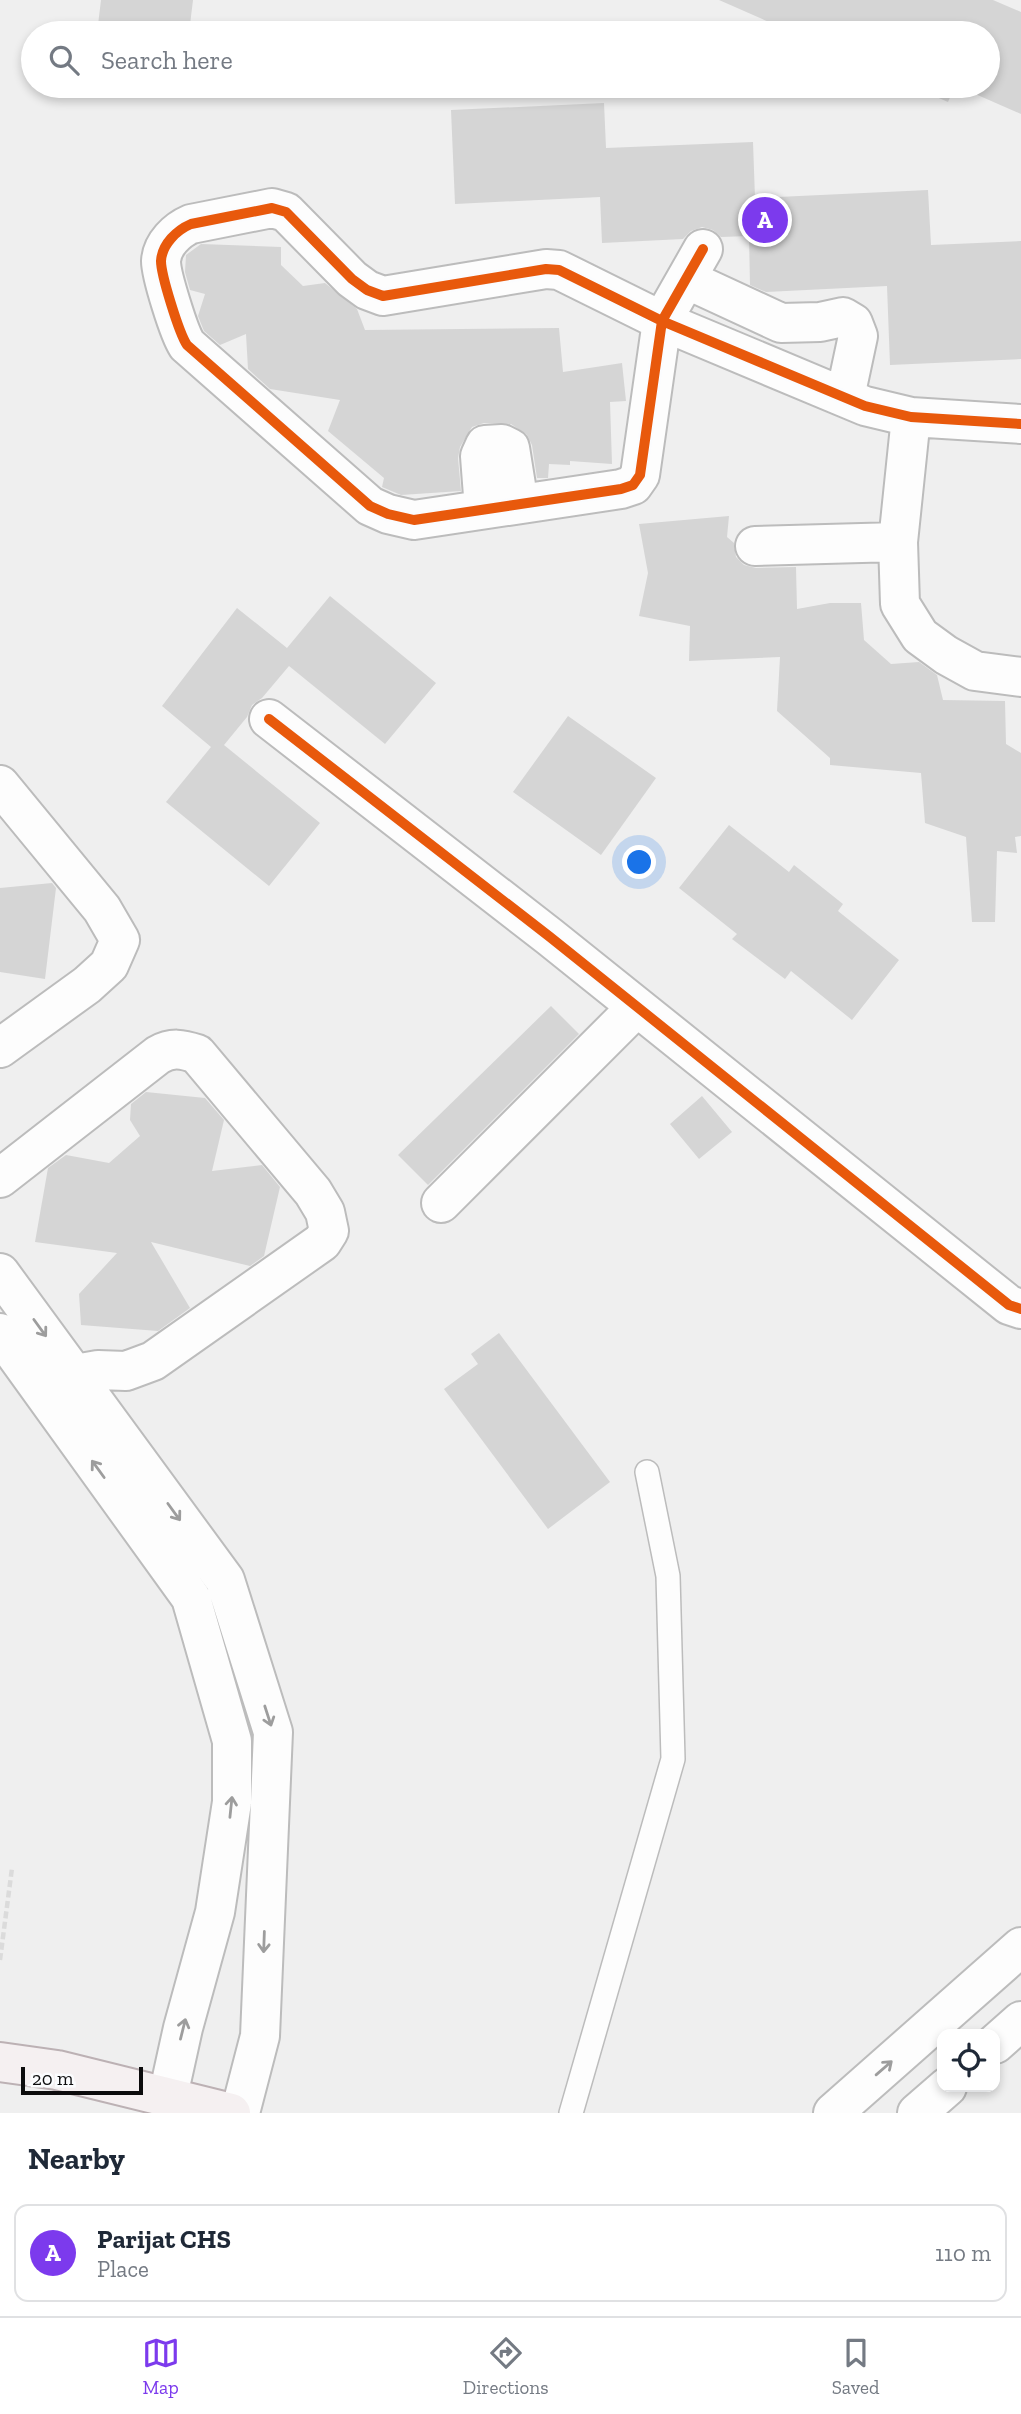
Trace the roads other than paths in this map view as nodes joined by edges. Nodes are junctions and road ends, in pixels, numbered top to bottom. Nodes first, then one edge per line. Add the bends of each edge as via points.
1 (662, 321) junction
2 (845, 397) junction
3 (911, 417) junction
4 (1021, 424) edge
5 (898, 542) junction
6 (755, 546) dead end
7 (1021, 677) edge
8 (269, 719) dead end
9 (0, 785) edge
10 (637, 1007) junction
11 (0, 1048) edge
12 (0, 1178) edge
13 (441, 1203) dead end
14 (0, 1273) edge
15 (1021, 1309) edge
16 (0, 1333) edge
17 (60, 1386) junction
18 (647, 1472) dead end
19 (225, 1580) junction
20 (191, 1598) junction
21 (1021, 1947) edge
22 (1021, 2021) edge
23 (1000, 2040) edge
24 (0, 2062) edge
25 (941, 2092) edge
26 (168, 2096) junction
27 (841, 2110) edge
28 (231, 2113) edge
29 (240, 2113) edge
30 (571, 2113) edge
31 (917, 2113) edge

1 - 1 street via 640,475 633,485 414,520 370,506 187,345 161,260 170,238 191,223 272,208 286,212 352,279 383,296 559,270
1 - 2 street
1 - 2 street via 694,264 781,323 843,317 853,323 858,336
2 - 3 street
3 - 4 street
3 - 5 street
5 - 6 street
5 - 7 street via 900,604 920,636 975,671
8 - 10 street
9 - 11 street via 102,909 120,940 110,965
10 - 13 street
10 - 15 street via 1009,1305
12 - 17 street via 158,1055 169,1049 185,1050 197,1054 325,1212 329,1231 322,1242 153,1362 126,1371 98,1370
14 -> 17 street
16 - 17 street
17 -> 19 street
20 -> 17 street
18 - 30 lane via 668,1576 673,1759
19 - 20 street
19 -> 29 street via 273,1732 260,2036
26 -> 20 street via 215,1912 232,1802 232,1741
27 -> 21 street
22 - 23 street
24 - 26 main road
25 - 31 street
26 - 28 main road

